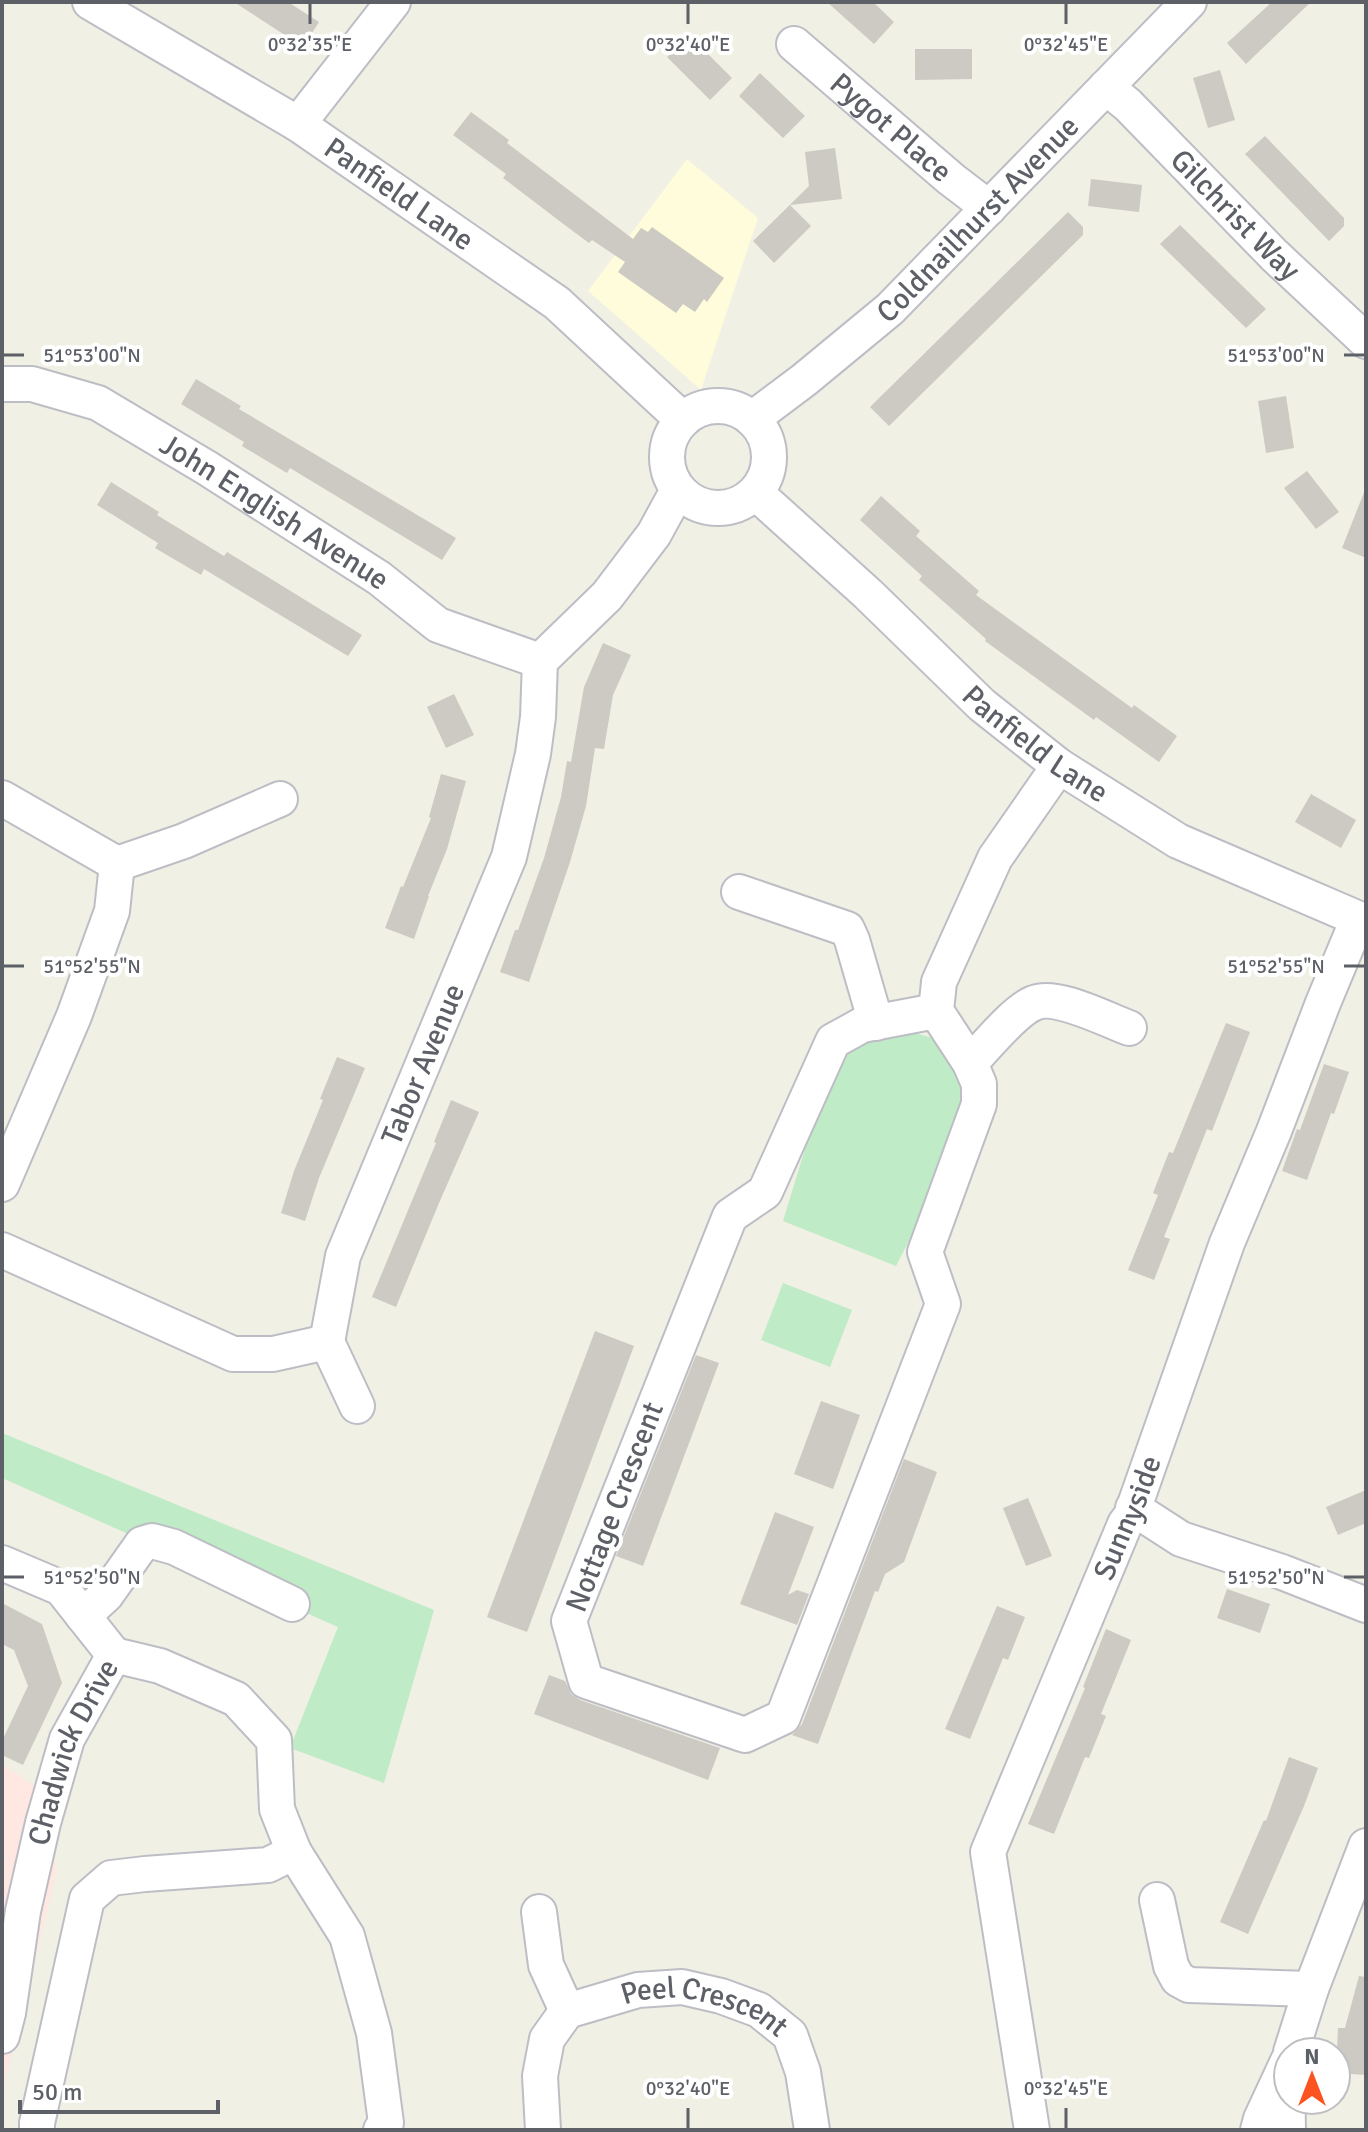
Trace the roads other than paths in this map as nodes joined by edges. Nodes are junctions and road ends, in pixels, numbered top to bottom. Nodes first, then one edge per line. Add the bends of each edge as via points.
1 (90, 2) edge
2 (393, 2) edge
3 (1189, 2) edge
4 (794, 44) dead end
5 (1106, 87) junction
6 (298, 124) junction
7 (989, 208) junction
8 (1366, 341) edge
9 (2, 384) edge
10 (752, 419) junction
11 (683, 420) junction
12 (678, 490) junction
13 (756, 493) junction
14 (540, 661) junction
15 (1059, 766) junction
16 (2, 798) edge
17 (280, 799) dead end
18 (117, 864) junction
19 (739, 892) dead end
20 (1362, 921) edge
21 (936, 1011) junction
22 (876, 1023) junction
23 (1129, 1028) dead end
24 (970, 1063) junction
25 (2, 1184) edge
26 (2, 1250) edge
27 (327, 1342) junction
28 (357, 1406) dead end
29 (1133, 1508) junction
30 (2, 1563) edge
31 (292, 1604) dead end
32 (1366, 1605) edge
33 (83, 1616) junction
34 (114, 1655) junction
35 (1366, 1846) edge
36 (294, 1852) junction
37 (1157, 1900) dead end
38 (539, 1912) dead end
39 (1311, 1989) junction
40 (567, 2011) junction
41 (2, 2036) edge
42 (1296, 2036) edge
43 (1272, 2095) edge
44 (37, 2130) edge
45 (381, 2130) edge
46 (543, 2130) edge
47 (812, 2130) edge
48 (1032, 2130) edge
49 (1258, 2130) edge

1 - 6 street, Panfield Lane
2 - 6 street
3 - 5 street, Coldnailhurst Avenue
4 - 7 street, Pygot Place
5 - 7 street, Coldnailhurst Avenue
5 - 8 street, Gilchrist Way
6 - 11 street, Panfield Lane via 557,303
7 - 10 street, Coldnailhurst Avenue via 890,309
9 - 14 street, John English Avenue via 32,384 98,403 379,578 438,625
10 - 11 street via 718,406
10 - 13 street via 763,432 770,456
11 - 12 street via 667,453
12 - 13 street via 710,508 730,508
12 - 14 street via 654,534 607,596
13 - 15 street, Panfield Lane via 982,705
14 - 27 street, Tabor Avenue via 533,754 509,857 343,1256
15 - 20 street, Panfield Lane via 1178,841
15 - 21 street via 995,858 939,982
16 - 18 street
17 - 18 street
18 - 25 street via 112,911
19 - 22 street via 847,929
20 - 29 street, Sunnyside via 1323,1003 1227,1243
21 - 22 street, Nottage Crescent
21 - 24 street, Nottage Crescent
22 - 24 street, Nottage Crescent via 833,1041 765,1192 730,1216 569,1621 586,1681 745,1735 783,1717 943,1304 925,1252 979,1104 979,1084
23 - 24 street via 1050,1000 1033,1003
26 - 27 street via 233,1354 273,1354
27 - 28 street
29 - 32 street via 1181,1539
29 - 48 street, Sunnyside via 988,1852
30 - 33 street via 61,1588
31 - 33 street via 152,1541 142,1544 106,1595
33 - 34 street
34 - 36 street, Chadwick Drive via 160,1666 236,1699 274,1740 277,1809
34 - 41 street, Chadwick Drive via 67,1739 23,1911
35 - 39 street
36 - 44 street via 268,1865 111,1878 87,1899
36 - 45 street via 347,1936 374,2033 386,2123
37 - 39 street via 1178,1979 1189,1985
38 - 40 street, Peel Crescent via 546,1965
39 - 42 street
40 - 46 street, Peel Crescent via 547,2039 540,2076
40 - 47 street, Peel Crescent via 638,1990 682,1987 759,2010 790,2035 803,2072
43 - 49 street

